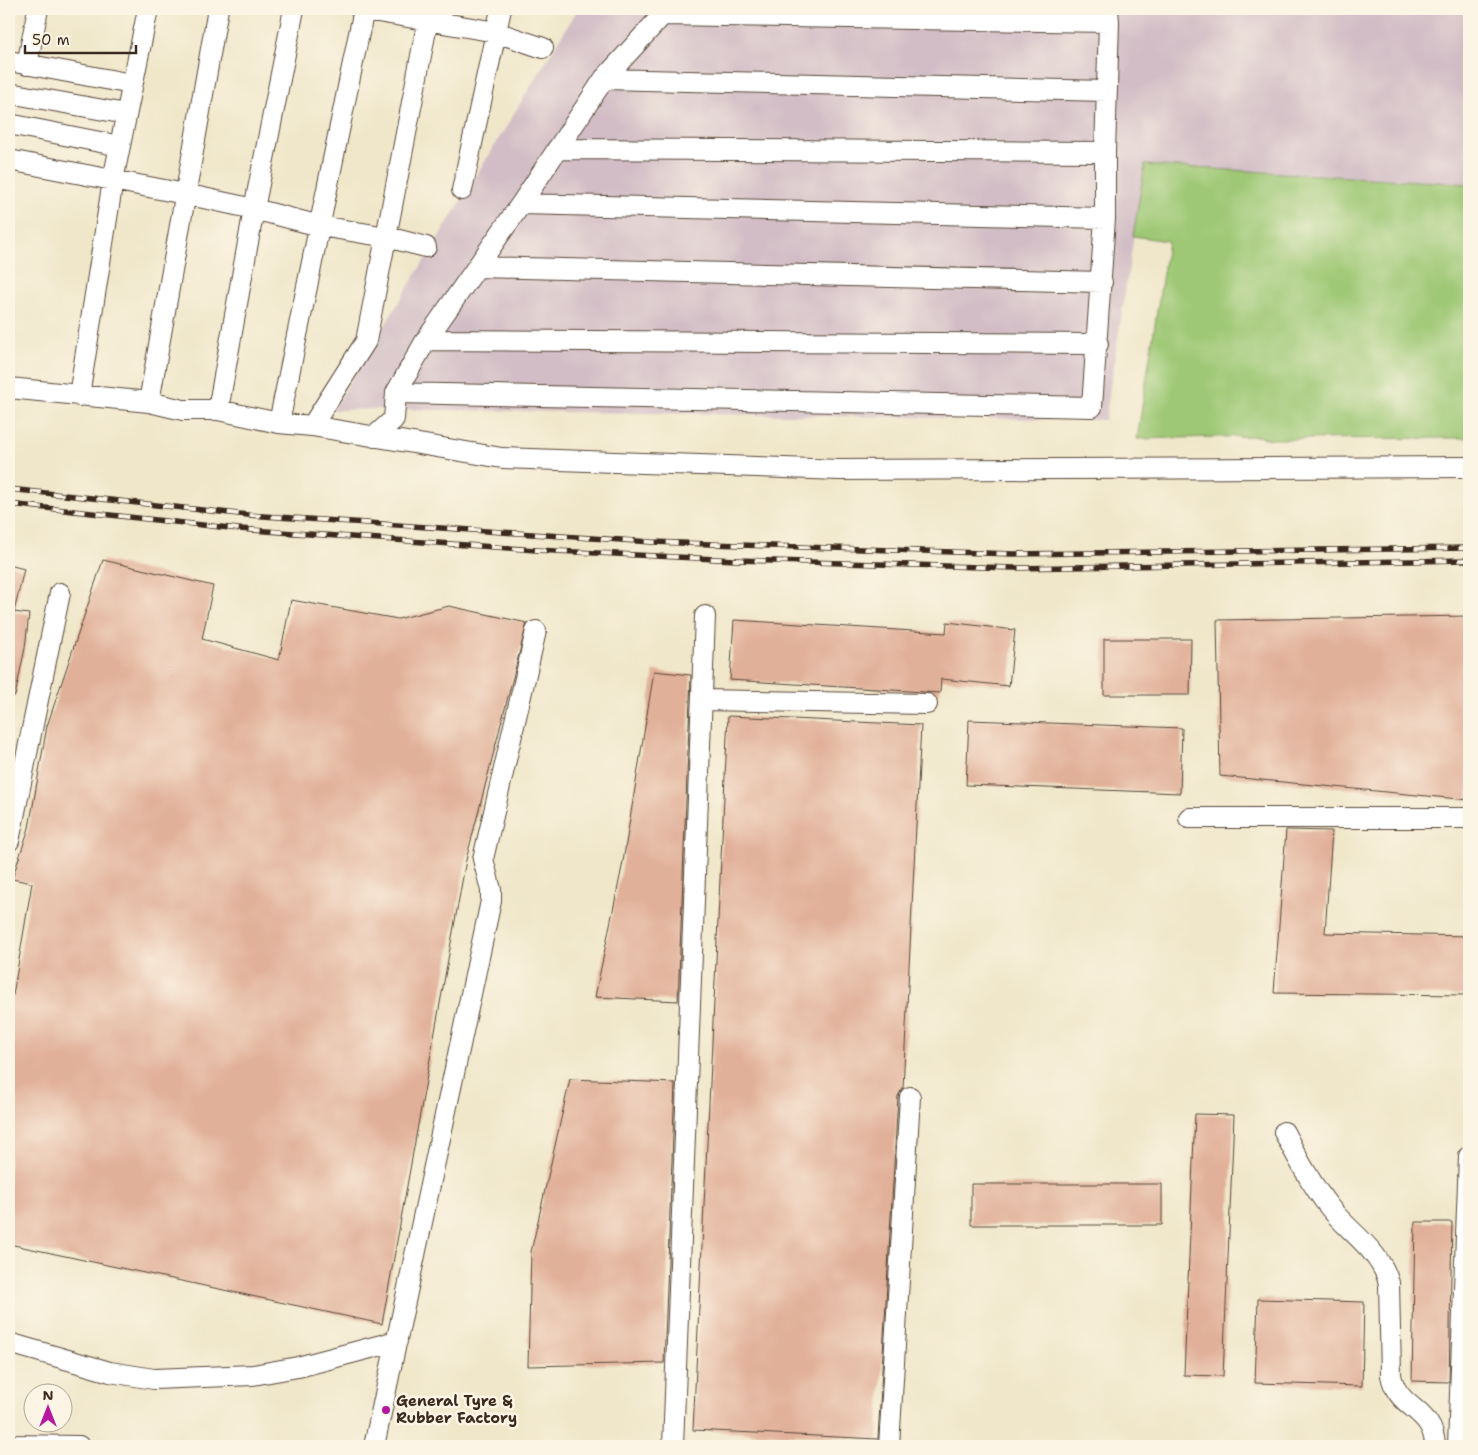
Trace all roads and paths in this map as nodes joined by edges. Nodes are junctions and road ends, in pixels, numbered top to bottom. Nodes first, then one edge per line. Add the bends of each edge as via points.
1 (38, 9) edge
2 (148, 9) edge
3 (218, 9) edge
4 (294, 9) edge
5 (362, 9) edge
6 (501, 9) edge
7 (666, 12) edge
8 (429, 14) edge
9 (1108, 15) edge
10 (496, 32) junction
11 (543, 48) dead end
12 (18, 63) edge
13 (604, 79) junction
14 (132, 84) junction
15 (1107, 91) junction
16 (9, 93) edge
17 (126, 114) junction
18 (9, 124) edge
19 (120, 146) junction
20 (557, 148) junction
21 (1105, 152) junction
22 (9, 160) edge
23 (113, 180) junction
24 (462, 190) dead end
25 (185, 194) junction
26 (521, 204) junction
27 (254, 209) junction
28 (1105, 218) junction
29 (320, 226) junction
30 (387, 237) junction
31 (426, 247) dead end
32 (478, 267) junction
33 (1102, 282) junction
34 (426, 340) junction
35 (1098, 344) junction
36 (9, 388) edge
37 (396, 392) junction
38 (79, 396) junction
39 (149, 402) junction
40 (218, 410) junction
41 (279, 423) junction
42 (312, 426) junction
43 (374, 437) junction
44 (1469, 467) edge
45 (60, 593) dead end
46 (705, 616) dead end
47 (536, 631) dead end
48 (702, 700) junction
49 (927, 704) dead end
50 (1190, 818) dead end
51 (1469, 818) edge
52 (9, 841) edge
53 (910, 1097) dead end
54 (1284, 1132) dead end
55 (1469, 1156) edge
56 (397, 1341) junction
57 (9, 1343) edge
58 (9, 1445) edge
59 (41, 1446) edge
60 (79, 1446) edge
61 (374, 1446) edge
62 (673, 1446) edge
63 (890, 1446) edge
64 (1436, 1446) edge
65 (1458, 1446) edge

1 - 12 street
2 - 14 street
3 - 25 street
4 - 27 street
5 - 8 street
5 - 29 street
6 - 10 street
7 - 9 street
7 - 13 street
8 - 10 street
8 - 30 street
9 - 15 street
10 - 11 street
10 - 24 street
12 - 14 street
13 - 15 street
13 - 20 street
14 - 17 street
15 - 21 street
16 - 17 street
17 - 19 street
18 - 19 street
19 - 23 street
20 - 21 street
20 - 26 street
21 - 28 street
22 - 23 street
23 - 25 street
23 - 38 street
25 - 27 street
25 - 39 street
26 - 28 street
26 - 32 street
27 - 29 street
27 - 40 street
28 - 33 street
29 - 30 street
29 - 41 street
30 - 31 street
30 - 42 street via 366,341
32 - 33 street
32 - 34 street
33 - 35 street
34 - 35 street
34 - 37 street
35 - 37 street via 1092,407
36 - 38 street
37 - 43 street via 394,419
38 - 39 street
39 - 40 street via 183,410
40 - 41 street
41 - 42 street
42 - 43 street
43 - 44 street via 502,458 840,470
45 - 52 street
46 - 48 street
47 - 56 street via 486,843 483,859 491,901
48 - 49 street
48 - 62 street
50 - 51 street
53 - 63 street
54 - 64 street via 1316,1189 1379,1259 1386,1272 1392,1384 1397,1393 1431,1425
55 - 65 street
56 - 57 street via 254,1375 154,1379 110,1372
56 - 61 street
58 - 59 street
59 - 60 street

